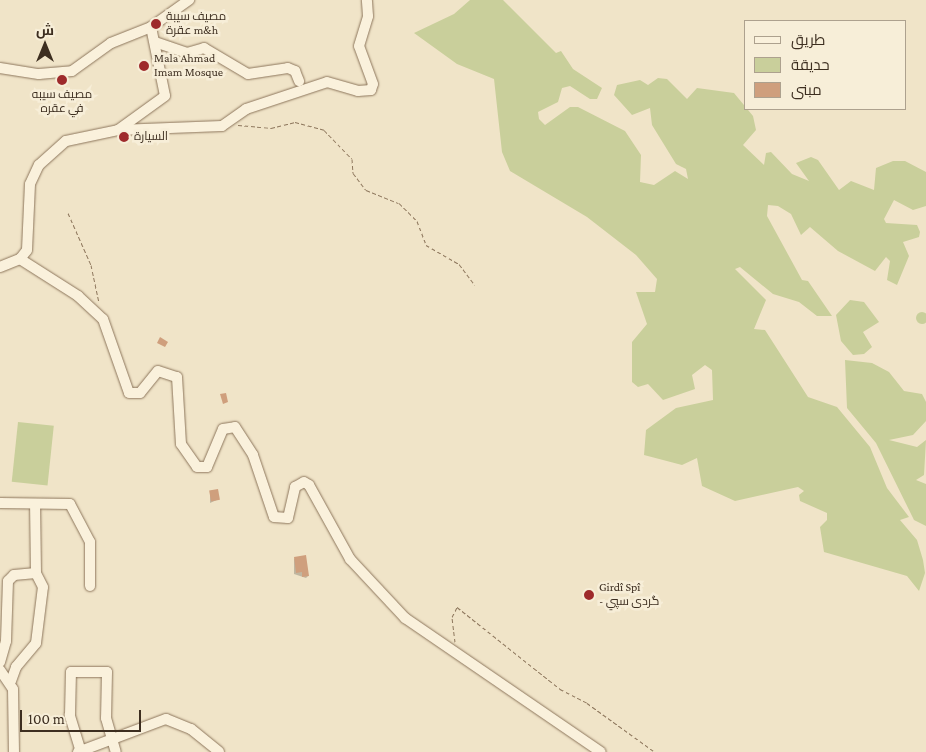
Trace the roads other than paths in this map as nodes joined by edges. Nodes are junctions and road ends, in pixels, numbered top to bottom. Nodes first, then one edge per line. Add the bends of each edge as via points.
1 (189, 0) edge
2 (367, 0) edge
3 (151, 27) junction
4 (155, 42) junction
5 (0, 68) edge
6 (299, 82) dead end
7 (118, 130) junction
8 (20, 259) junction
9 (0, 267) edge
10 (0, 503) edge
11 (35, 505) junction
12 (36, 573) junction
13 (90, 586) dead end
14 (0, 662) edge
15 (0, 670) edge
16 (11, 681) junction
17 (110, 740) junction
18 (209, 750) edge
19 (14, 752) edge
20 (80, 752) edge
21 (116, 752) edge
22 (219, 752) edge
23 (601, 752) edge

1 - 3 street
2 - 7 street via 368,16 359,46 373,84 371,90 364,93 327,82 246,109 230,122 211,128
3 - 4 street
3 - 5 street via 111,43 72,71 39,74
4 - 6 street via 187,53 204,48 248,74 288,68 295,71
4 - 7 street via 165,96
7 - 8 street via 66,141 39,165 30,184 30,238
8 - 9 street
8 - 23 street via 94,309 109,333 129,393 140,393 158,370 177,377 181,444 191,462 207,467 223,429 236,427 253,455 274,517 288,518 295,487 304,482 309,485 350,559 405,618
10 - 11 street
11 - 12 street
11 - 13 street via 70,504 90,542
12 - 14 street via 14,575 8,581 6,641
12 - 16 street via 43,588 36,643 16,667
15 - 16 street
16 - 19 street
17 - 18 street via 166,719 191,729
17 - 20 street
17 - 20 street via 107,672 71,672 70,715
17 - 21 street
18 - 22 street

